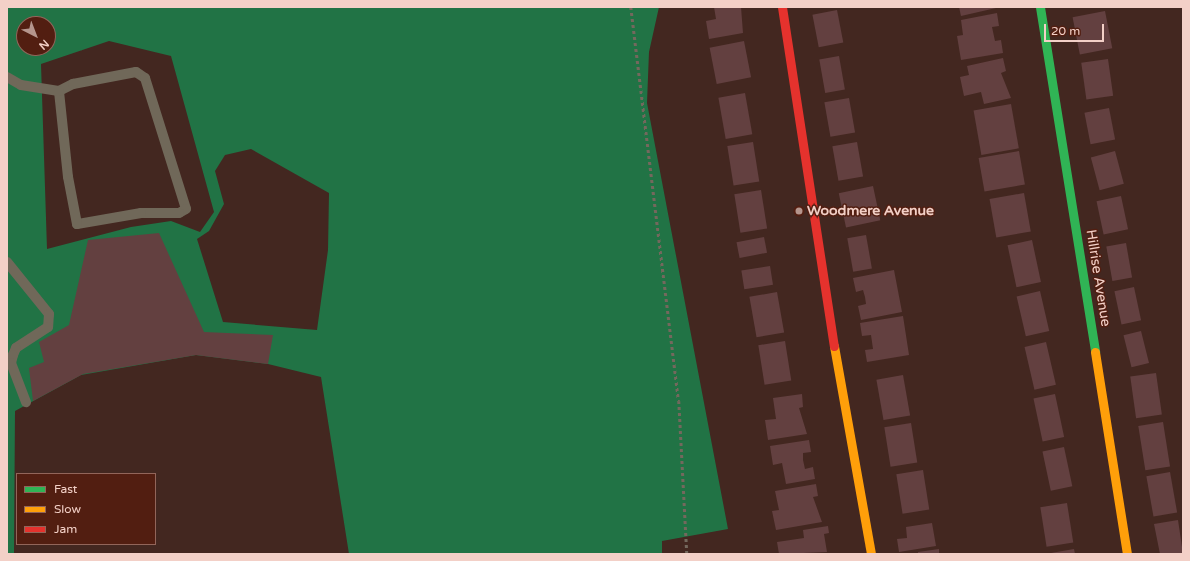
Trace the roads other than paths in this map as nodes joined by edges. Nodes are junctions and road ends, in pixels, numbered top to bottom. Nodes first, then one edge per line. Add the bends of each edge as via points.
1 (782, 7) edge
2 (1040, 7) edge
3 (8, 80) edge
4 (59, 92) junction
5 (8, 266) edge
6 (11, 376) edge
7 (26, 402) dead end
8 (871, 554) edge
9 (1128, 554) edge

1 - 8 street via 825,293
2 - 9 street, Hillrise Avenue
3 - 4 lane
4 - 4 lane via 73,84 136,72 142,75 185,212 141,213 77,224 68,177
5 - 6 lane via 43,303 50,321 48,328 16,348 11,363
6 - 7 lane

